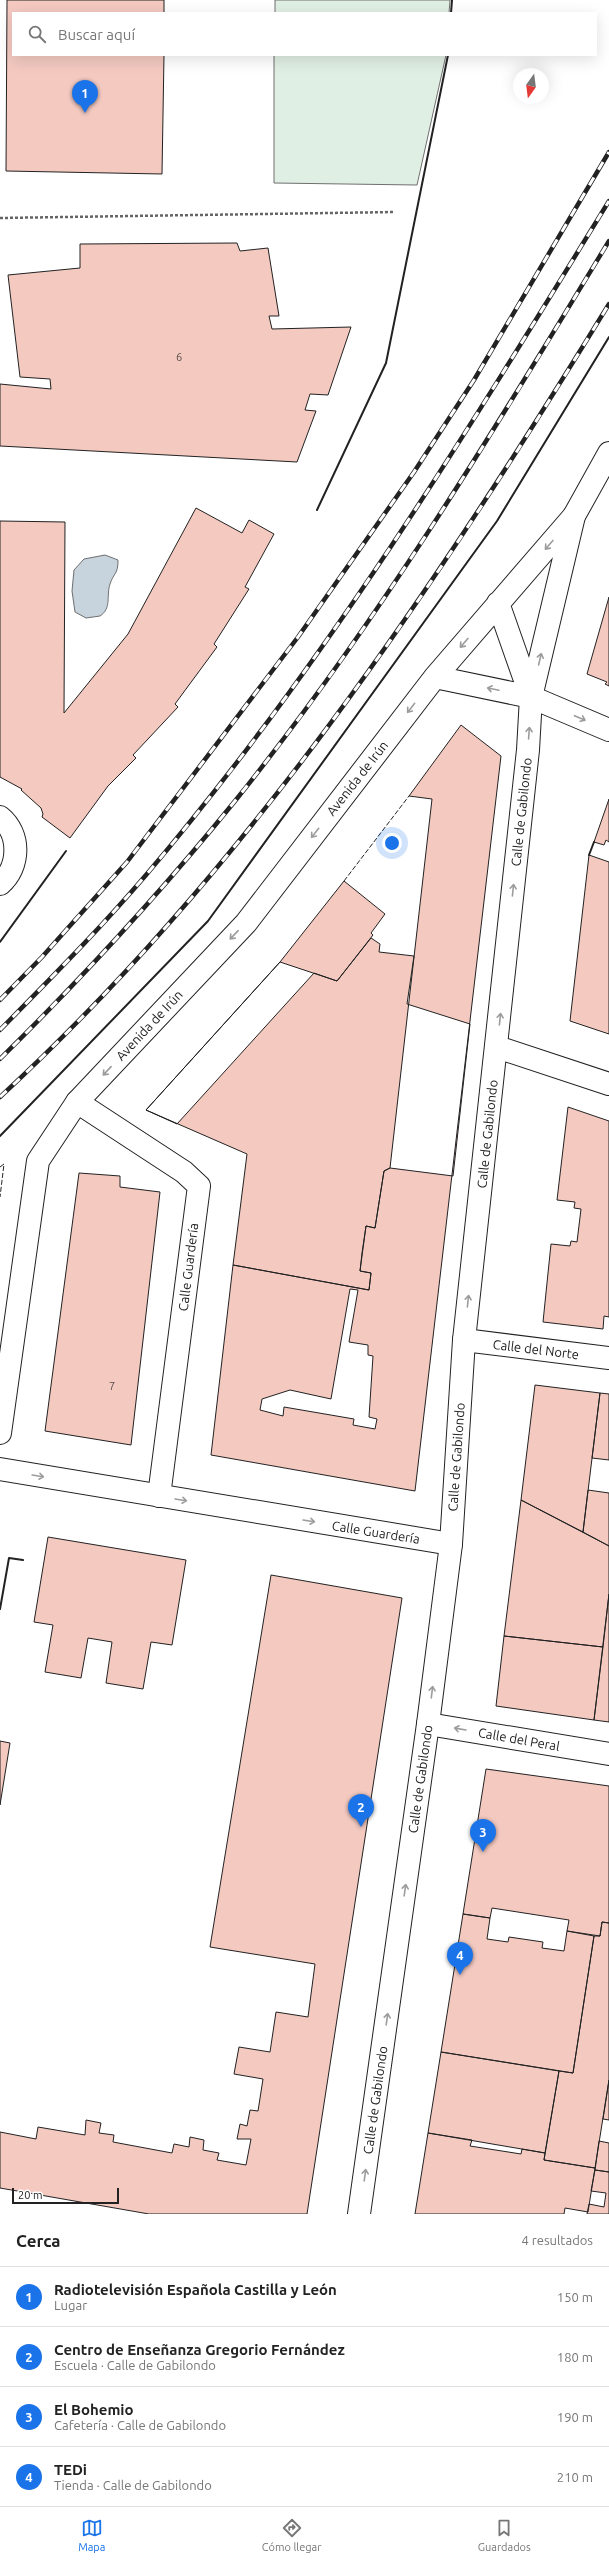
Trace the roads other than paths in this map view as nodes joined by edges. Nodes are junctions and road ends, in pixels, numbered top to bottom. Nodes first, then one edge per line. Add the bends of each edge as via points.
1 (609, 453) edge
2 (574, 516) junction
3 (498, 603) junction
4 (435, 677) junction
5 (531, 697) junction
6 (609, 730) edge
7 (0, 817) edge
8 (0, 884) edge
9 (496, 1047) junction
10 (609, 1084) edge
11 (77, 1102) junction
12 (464, 1340) junction
13 (609, 1358) edge
14 (0, 1433) edge
15 (0, 1470) edge
16 (159, 1496) junction
17 (451, 1544) junction
18 (428, 1724) junction
19 (609, 1754) edge
20 (359, 2214) edge

1 - 2 street, Avenida de Irún
2 -> 3 street, Avenida de Irún
5 -> 2 street, Avenida de Irún
3 -> 4 street, Avenida de Irún
3 - 5 street
5 -> 4 street
4 -> 11 street, Avenida de Irún via 246,923
5 -> 6 street
9 -> 5 street, Calle de Gabilondo via 528,750
7 - 8 street via 10,830 15,844 15,858 10,872
9 - 10 street
12 -> 9 street, Calle de Gabilondo
11 - 14 street, Avenida de Irún via 38,1161
11 - 16 street, Calle Guardería via 184,1172 199,1186
12 - 13 street, Calle del Norte
12 - 17 street, Calle de Gabilondo
15 -> 16 street, Calle Guardería
16 -> 17 street, Calle Guardería
18 -> 17 street, Calle de Gabilondo
19 -> 18 street, Calle del Peral
20 -> 18 street, Calle de Gabilondo

